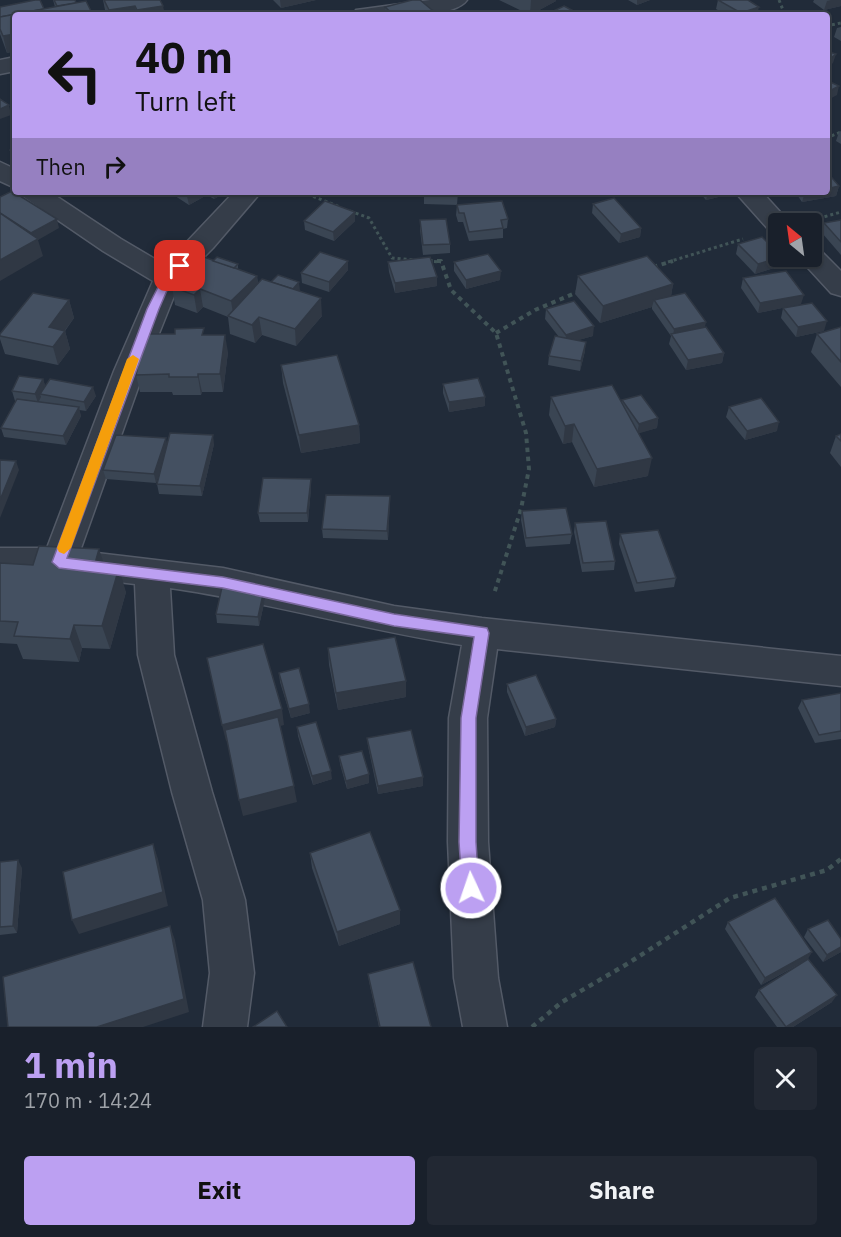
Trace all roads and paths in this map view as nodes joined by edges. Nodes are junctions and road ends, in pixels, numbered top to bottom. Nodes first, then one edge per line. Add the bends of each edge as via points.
1 (452, 2) edge
2 (384, 12) edge
3 (469, 12) edge
4 (38, 195) edge
5 (245, 195) edge
6 (310, 195) edge
7 (751, 195) edge
8 (841, 212) edge
9 (768, 213) edge
10 (822, 217) edge
11 (746, 239) edge
12 (821, 267) edge
13 (648, 268) edge
14 (168, 278) junction
15 (841, 287) edge
16 (582, 290) edge
17 (496, 333) junction
18 (0, 561) edge
19 (59, 562) junction
20 (152, 572) junction
21 (482, 633) junction
22 (841, 671) edge
23 (841, 859) edge
24 (225, 1027) edge
25 (485, 1027) edge
26 (532, 1027) edge

1 - 2 street
1 - 3 street
4 - 14 street
5 - 14 street
6 - 17 path via 369,218 392,258 441,261 451,290
7 - 9 street
8 - 10 path
11 - 13 path
12 - 15 street
14 - 19 street via 129,371
16 - 17 path via 535,310
17 - 21 path via 526,433 529,469
18 - 19 street
19 - 20 street
20 - 21 street via 223,582 394,620
20 - 24 street via 156,655 224,900 232,973
21 - 22 street
21 - 25 street via 468,718 468,842 476,978
23 - 26 path via 827,870 730,898 562,1002

